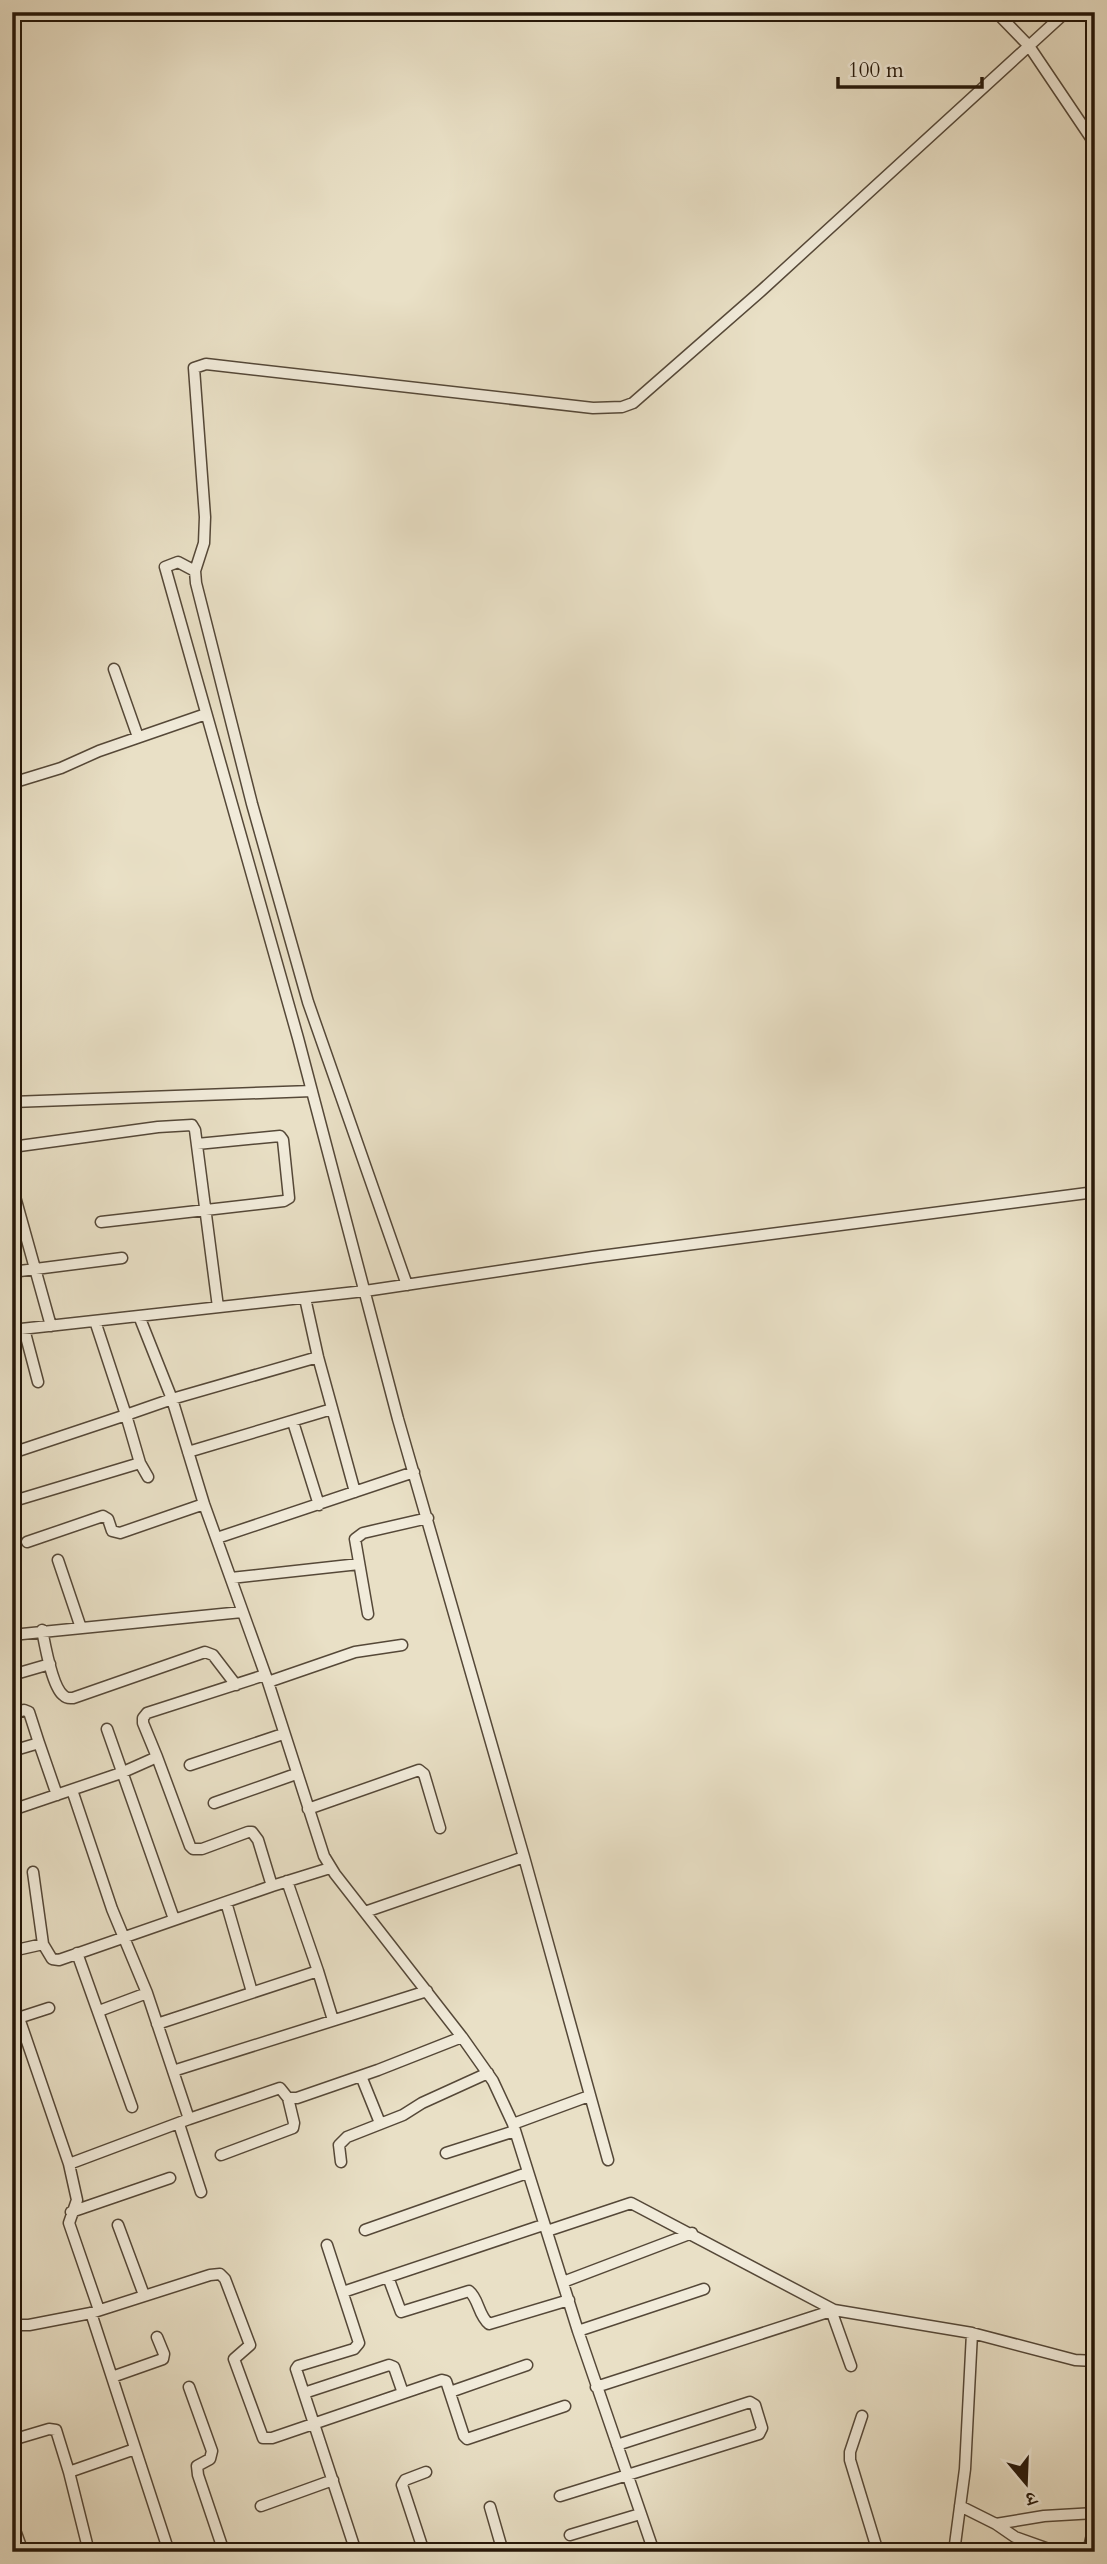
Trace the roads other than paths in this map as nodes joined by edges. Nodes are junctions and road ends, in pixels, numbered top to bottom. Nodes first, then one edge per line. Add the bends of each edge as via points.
1 (996, 12) edge
2 (1066, 12) edge
3 (1029, 46) junction
4 (1095, 144) edge
5 (195, 571) junction
6 (114, 669) dead end
7 (206, 714) junction
8 (138, 737) junction
9 (12, 783) edge
10 (312, 1091) junction
11 (12, 1102) edge
12 (197, 1144) junction
13 (12, 1147) edge
14 (13, 1191) edge
15 (1095, 1192) edge
16 (206, 1209) junction
17 (101, 1222) dead end
18 (18, 1223) edge
19 (122, 1258) dead end
20 (35, 1269) junction
21 (12, 1272) edge
22 (407, 1285) junction
23 (365, 1291) junction
24 (304, 1298) junction
25 (218, 1307) junction
26 (139, 1316) junction
27 (95, 1321) junction
28 (51, 1326) junction
29 (24, 1329) junction
30 (12, 1330) edge
31 (318, 1357) junction
32 (38, 1382) dead end
33 (172, 1399) junction
34 (332, 1409) junction
35 (126, 1415) junction
36 (293, 1422) junction
37 (188, 1452) junction
38 (12, 1453) edge
39 (141, 1463) junction
40 (414, 1472) junction
41 (148, 1477) dead end
42 (355, 1492) junction
43 (17, 1500) dead end
44 (204, 1504) junction
45 (319, 1505) junction
46 (428, 1518) junction
47 (217, 1538) junction
48 (27, 1542) dead end
49 (58, 1560) dead end
50 (359, 1564) junction
51 (231, 1578) junction
52 (242, 1612) junction
53 (368, 1614) dead end
54 (81, 1628) junction
55 (42, 1630) junction
56 (12, 1635) edge
57 (402, 1645) dead end
58 (50, 1664) junction
59 (12, 1675) edge
60 (266, 1678) junction
61 (236, 1685) junction
62 (12, 1714) edge
63 (107, 1729) dead end
64 (284, 1734) junction
65 (39, 1743) junction
66 (12, 1751) edge
67 (157, 1757) junction
68 (190, 1765) dead end
69 (121, 1773) junction
70 (296, 1773) junction
71 (72, 1790) junction
72 (57, 1795) junction
73 (214, 1802) dead end
74 (308, 1809) junction
75 (12, 1810) edge
76 (440, 1828) dead end
77 (524, 1857) junction
78 (330, 1868) junction
79 (33, 1872) dead end
80 (287, 1881) junction
81 (272, 1886) junction
82 (226, 1902) junction
83 (365, 1912) junction
84 (174, 1919) junction
85 (124, 1936) junction
86 (43, 1944) junction
87 (12, 1951) edge
88 (77, 1954) junction
89 (318, 1971) junction
90 (427, 1991) junction
91 (252, 1992) junction
92 (147, 1993) junction
93 (49, 2008) dead end
94 (99, 2011) junction
95 (15, 2019) edge
96 (333, 2020) junction
97 (157, 2024) junction
98 (462, 2037) junction
99 (173, 2071) junction
100 (488, 2073) junction
101 (361, 2076) junction
102 (589, 2096) junction
103 (288, 2098) junction
104 (132, 2107) dead end
105 (189, 2119) junction
106 (380, 2123) junction
107 (179, 2124) junction
108 (514, 2128) junction
109 (446, 2153) dead end
110 (220, 2155) dead end
111 (608, 2160) dead end
112 (341, 2162) dead end
113 (69, 2164) junction
114 (527, 2173) junction
115 (170, 2178) dead end
116 (201, 2192) dead end
117 (71, 2212) junction
118 (118, 2225) dead end
119 (545, 2228) junction
120 (365, 2230) dead end
121 (692, 2234) junction
122 (327, 2245) dead end
123 (388, 2277) junction
124 (563, 2282) junction
125 (705, 2289) dead end
126 (343, 2292) junction
127 (144, 2295) junction
128 (569, 2300) junction
129 (832, 2310) junction
130 (95, 2312) junction
131 (12, 2325) edge
132 (578, 2331) junction
133 (972, 2333) junction
134 (158, 2337) dead end
135 (1095, 2361) edge
136 (527, 2365) dead end
137 (851, 2366) dead end
138 (112, 2377) junction
139 (596, 2386) junction
140 (188, 2387) dead end
141 (450, 2392) junction
142 (304, 2393) junction
143 (403, 2393) junction
144 (565, 2406) dead end
145 (862, 2416) dead end
146 (314, 2423) junction
147 (12, 2440) edge
148 (617, 2445) junction
149 (135, 2449) junction
150 (69, 2472) junction
151 (426, 2472) dead end
152 (626, 2475) junction
153 (333, 2480) junction
154 (560, 2496) dead end
155 (261, 2506) dead end
156 (960, 2506) junction
157 (490, 2507) dead end
158 (640, 2514) junction
159 (1095, 2514) edge
160 (12, 2522) edge
161 (1095, 2522) edge
162 (996, 2524) junction
163 (570, 2535) dead end
164 (954, 2551) edge
165 (23, 2552) edge
166 (89, 2552) edge
167 (169, 2552) edge
168 (224, 2552) edge
169 (356, 2552) edge
170 (424, 2552) edge
171 (503, 2552) edge
172 (654, 2552) edge
173 (878, 2552) edge
174 (927, 2552) edge
175 (1057, 2552) edge
176 (1088, 2552) edge

1 - 3 street
2 - 3 street
3 - 4 street
3 - 5 street via 742,308 622,407 593,408 196,366 205,517 203,550
5 - 7 street via 178,562 165,566
5 - 22 street via 252,804 308,1002
6 - 8 street
7 - 8 street
7 - 10 street
8 - 9 street
10 - 11 street
10 - 23 street
12 - 13 street via 190,1124
12 - 16 street
12 - 16 street via 276,1135 282,1138 285,1154 288,1199
14 - 18 street
15 - 22 street
16 - 17 street
16 - 25 street
18 - 20 street
19 - 20 street
20 - 21 street
20 - 28 street
22 - 23 street
23 - 24 street
23 - 40 street
24 - 25 street
24 - 31 street
25 - 26 street
26 - 27 street
26 - 33 street
27 - 28 street
27 - 35 street
28 - 29 street
29 - 30 street
29 - 32 street
31 - 33 street
31 - 34 street
33 - 35 street
33 - 37 street
34 - 36 street
34 - 42 street
35 - 38 street
35 - 39 street
36 - 37 street
36 - 45 street
37 - 44 street
39 - 41 street
39 - 43 street
40 - 42 street
40 - 46 street
42 - 45 street
44 - 47 street
44 - 48 street via 120,1533 112,1531 103,1516
45 - 47 street
46 - 50 street via 358,1536
46 - 77 street
47 - 51 street
49 - 54 street
50 - 51 street
50 - 53 street
51 - 52 street
52 - 54 street
52 - 60 street
54 - 55 street
55 - 56 street
55 - 58 street
57 - 60 street via 355,1652
58 - 59 street
58 - 61 street via 61,1694 69,1698 205,1652 213,1655
60 - 61 street
60 - 64 street
61 - 67 street via 144,1716
62 - 65 street via 29,1712
63 - 69 street
64 - 68 street
64 - 70 street
65 - 66 street
65 - 72 street
67 - 69 street
67 - 81 street via 190,1846 202,1849 252,1832
69 - 71 street
69 - 84 street
70 - 73 street
70 - 74 street
71 - 72 street
71 - 85 street
72 - 75 street
74 - 76 street via 419,1770
74 - 78 street
77 - 83 street
77 - 102 street
78 - 80 street
78 - 83 street
79 - 86 street
80 - 81 street
80 - 89 street
81 - 82 street
82 - 84 street
82 - 91 street
83 - 90 street
84 - 85 street
85 - 88 street
85 - 92 street
86 - 87 street
86 - 88 street via 54,1960
88 - 94 street
89 - 91 street
89 - 96 street
90 - 96 street
90 - 98 street
91 - 97 street
92 - 94 street
92 - 97 street
93 - 95 street
94 - 104 street
95 - 113 street
96 - 99 street
97 - 99 street
98 - 100 street
98 - 101 street
99 - 105 street
100 - 106 street
100 - 108 street
101 - 103 street
101 - 106 street
102 - 108 street
102 - 111 street
103 - 105 street via 279,2088
103 - 110 street via 293,2128
105 - 107 street
106 - 112 street via 341,2141
107 - 113 street
107 - 116 street
108 - 109 street
108 - 114 street
113 - 117 street via 77,2200
114 - 119 street
114 - 120 street
115 - 117 street
117 - 130 street via 71,2232
118 - 127 street
119 - 121 street via 631,2203
119 - 123 street
119 - 124 street
121 - 124 street
121 - 129 street
122 - 126 street
123 - 126 street
123 - 128 street via 401,2312 469,2291 489,2324
124 - 128 street
125 - 132 street
126 - 142 street via 359,2343 354,2350 297,2367
127 - 130 street
127 - 146 street via 222,2275 250,2345 234,2359 263,2438
128 - 132 street
129 - 133 street
129 - 137 street
129 - 139 street
130 - 131 street
130 - 138 street
132 - 139 street
133 - 135 street
133 - 156 street
134 - 138 street via 163,2359
136 - 141 street
138 - 149 street
139 - 148 street
140 - 168 street via 212,2454 197,2466 198,2475
141 - 143 street via 443,2379
141 - 144 street via 467,2439
142 - 143 street via 389,2365 394,2367
142 - 146 street
143 - 146 street
145 - 173 street via 850,2460
146 - 153 street
147 - 150 street via 49,2428 57,2430
148 - 152 street
148 - 152 street via 750,2402 762,2428 759,2434
149 - 150 street
149 - 167 street
150 - 166 street
151 - 170 street via 402,2485
152 - 154 street
152 - 158 street
153 - 155 street
153 - 169 street
156 - 162 street
156 - 164 street
157 - 171 street
158 - 163 street
158 - 172 street
159 - 162 street
160 - 165 street
161 - 176 street
162 - 175 street via 1015,2537
164 - 174 street

